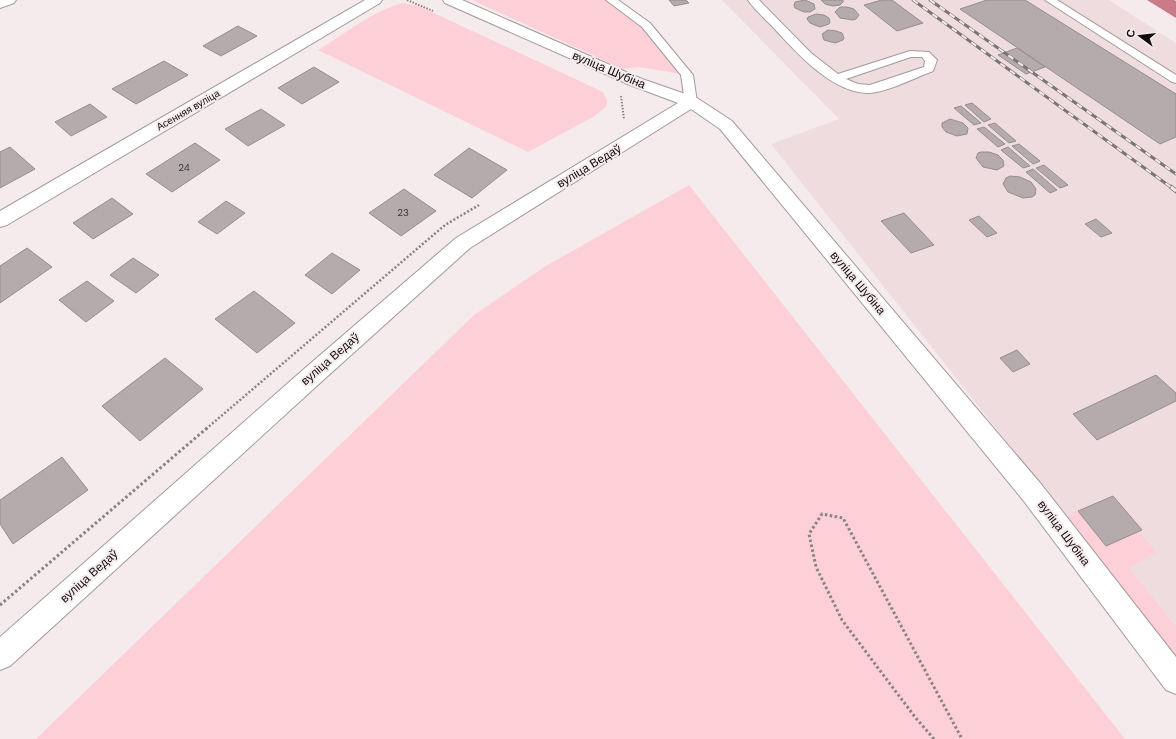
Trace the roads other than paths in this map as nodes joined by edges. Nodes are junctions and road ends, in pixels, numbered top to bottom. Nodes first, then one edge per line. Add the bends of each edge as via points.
1 (9, 0) edge
2 (375, 0) edge
3 (450, 0) edge
4 (611, 0) edge
5 (754, 0) edge
6 (1050, 0) edge
7 (0, 4) edge
8 (837, 78) junction
9 (1176, 80) edge
10 (690, 102) junction
11 (0, 220) edge
12 (0, 656) edge
13 (1176, 680) edge

1 - 7 street
2 - 11 street, Асенняя вуліца
3 - 10 street, вуліца Шубіна via 636,82
4 - 10 lane via 646,25 687,75
5 - 8 lane via 820,67
6 - 9 lane
8 - 8 lane via 910,54 925,54 931,60 929,69 869,89 851,87
10 - 12 street, вуліца Ведаў via 462,243
10 - 13 street, вуліца Шубіна via 726,125 1032,492

